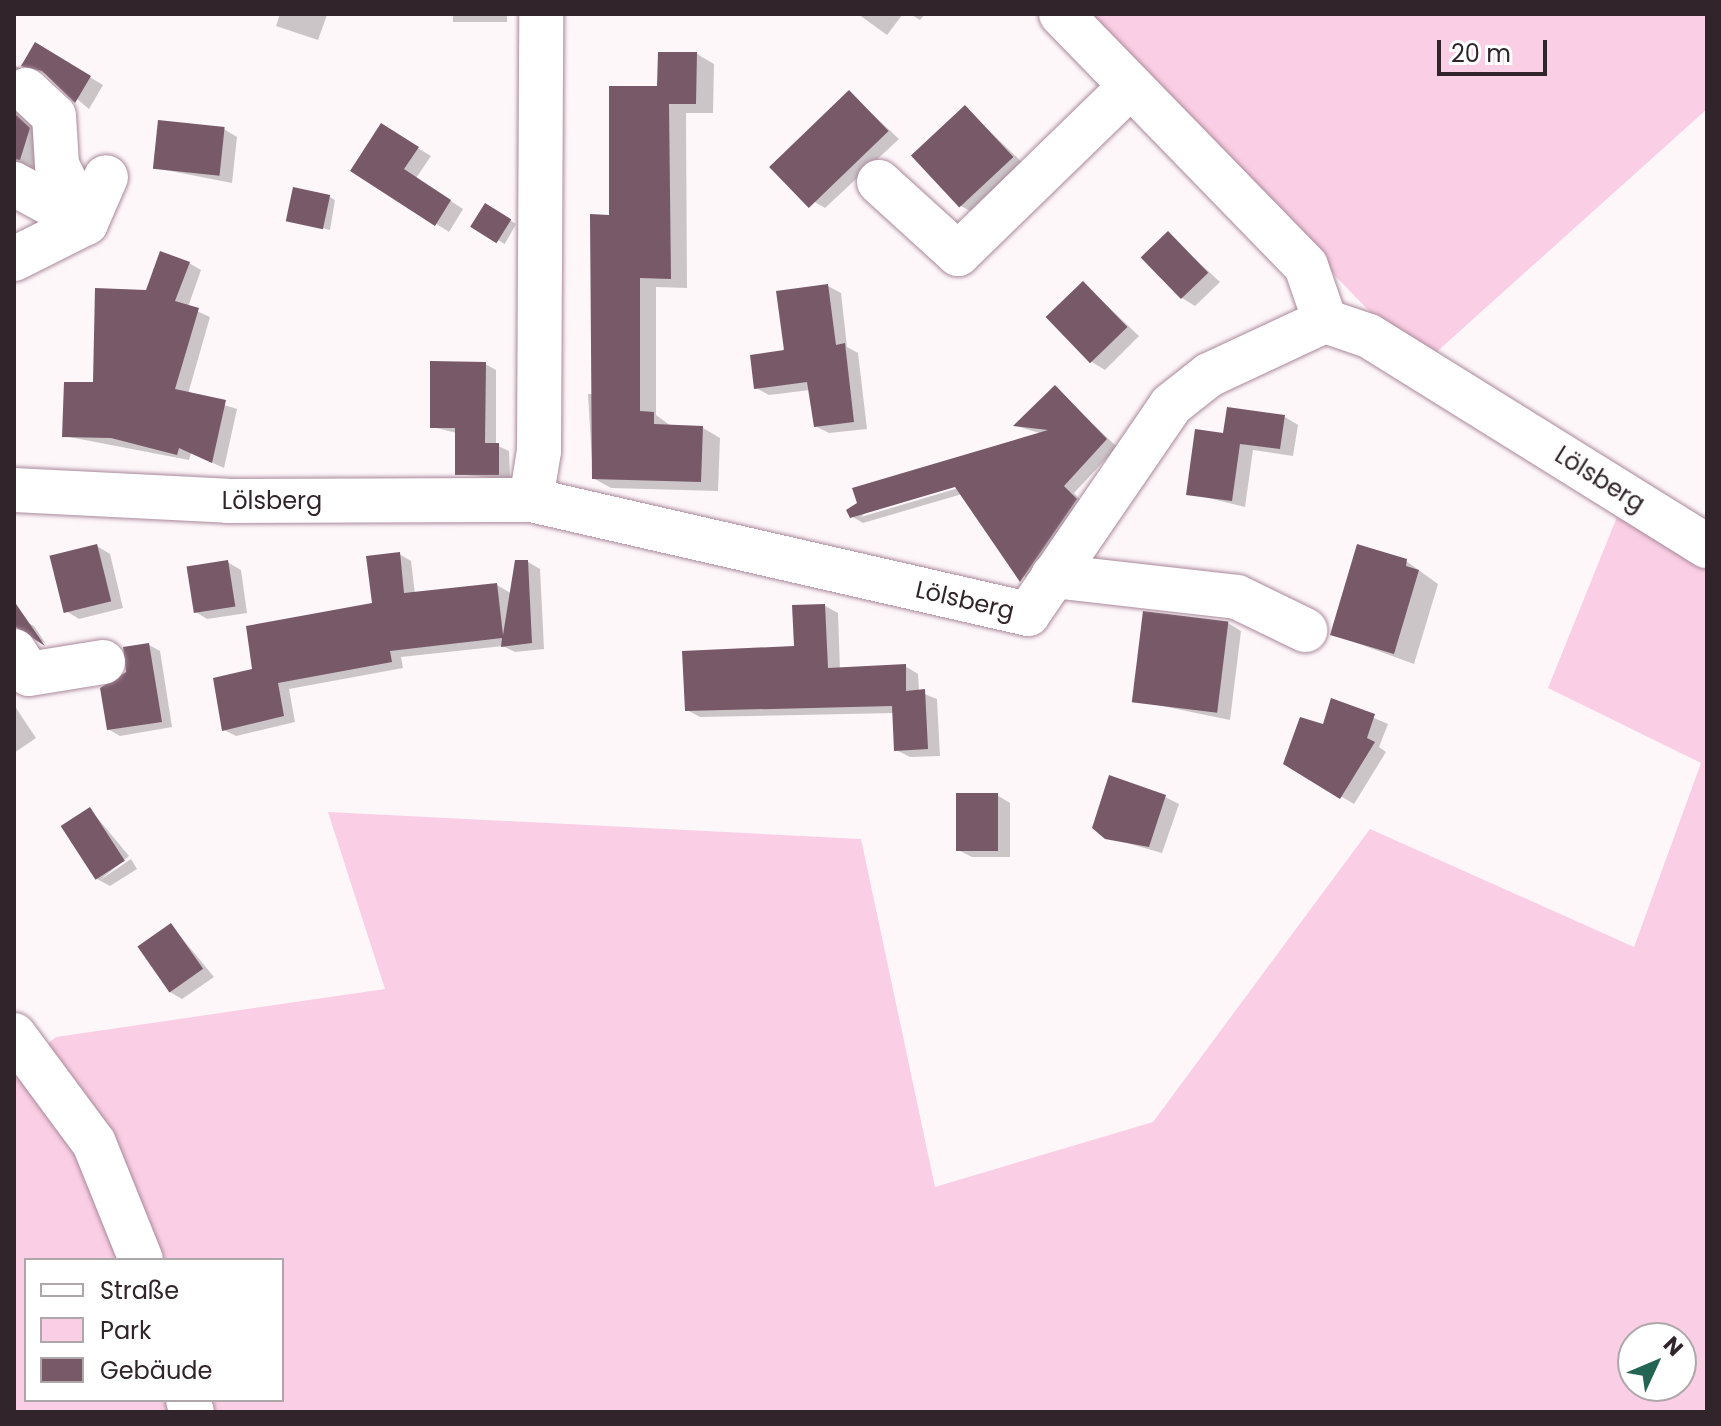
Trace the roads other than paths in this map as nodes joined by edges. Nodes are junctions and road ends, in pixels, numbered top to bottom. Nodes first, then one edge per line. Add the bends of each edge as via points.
1 (541, 14) edge
2 (1061, 14) edge
3 (1131, 86) junction
4 (26, 90) dead end
5 (106, 177) dead end
6 (879, 182) dead end
7 (14, 184) edge
8 (86, 223) junction
9 (14, 259) edge
10 (1325, 321) junction
11 (14, 490) edge
12 (531, 500) junction
13 (1707, 546) edge
14 (1053, 576) junction
15 (1305, 630) dead end
16 (14, 651) edge
17 (103, 662) dead end
18 (14, 1035) edge
19 (140, 1258) edge

1 - 12 street via 539,451
2 - 3 street
3 - 6 street via 958,254
3 - 10 street via 1306,266
4 - 8 street via 54,116 57,165
5 - 8 street
7 - 8 street
8 - 9 street
10 - 13 street, Lölsberg via 1369,336
10 - 14 street, Lölsberg via 1209,375 1171,405
11 - 12 street, Lölsberg via 228,501
12 - 14 street, Lölsberg via 1028,614
14 - 15 street via 1237,597
16 - 17 street via 29,674
18 - 19 street via 94,1143

